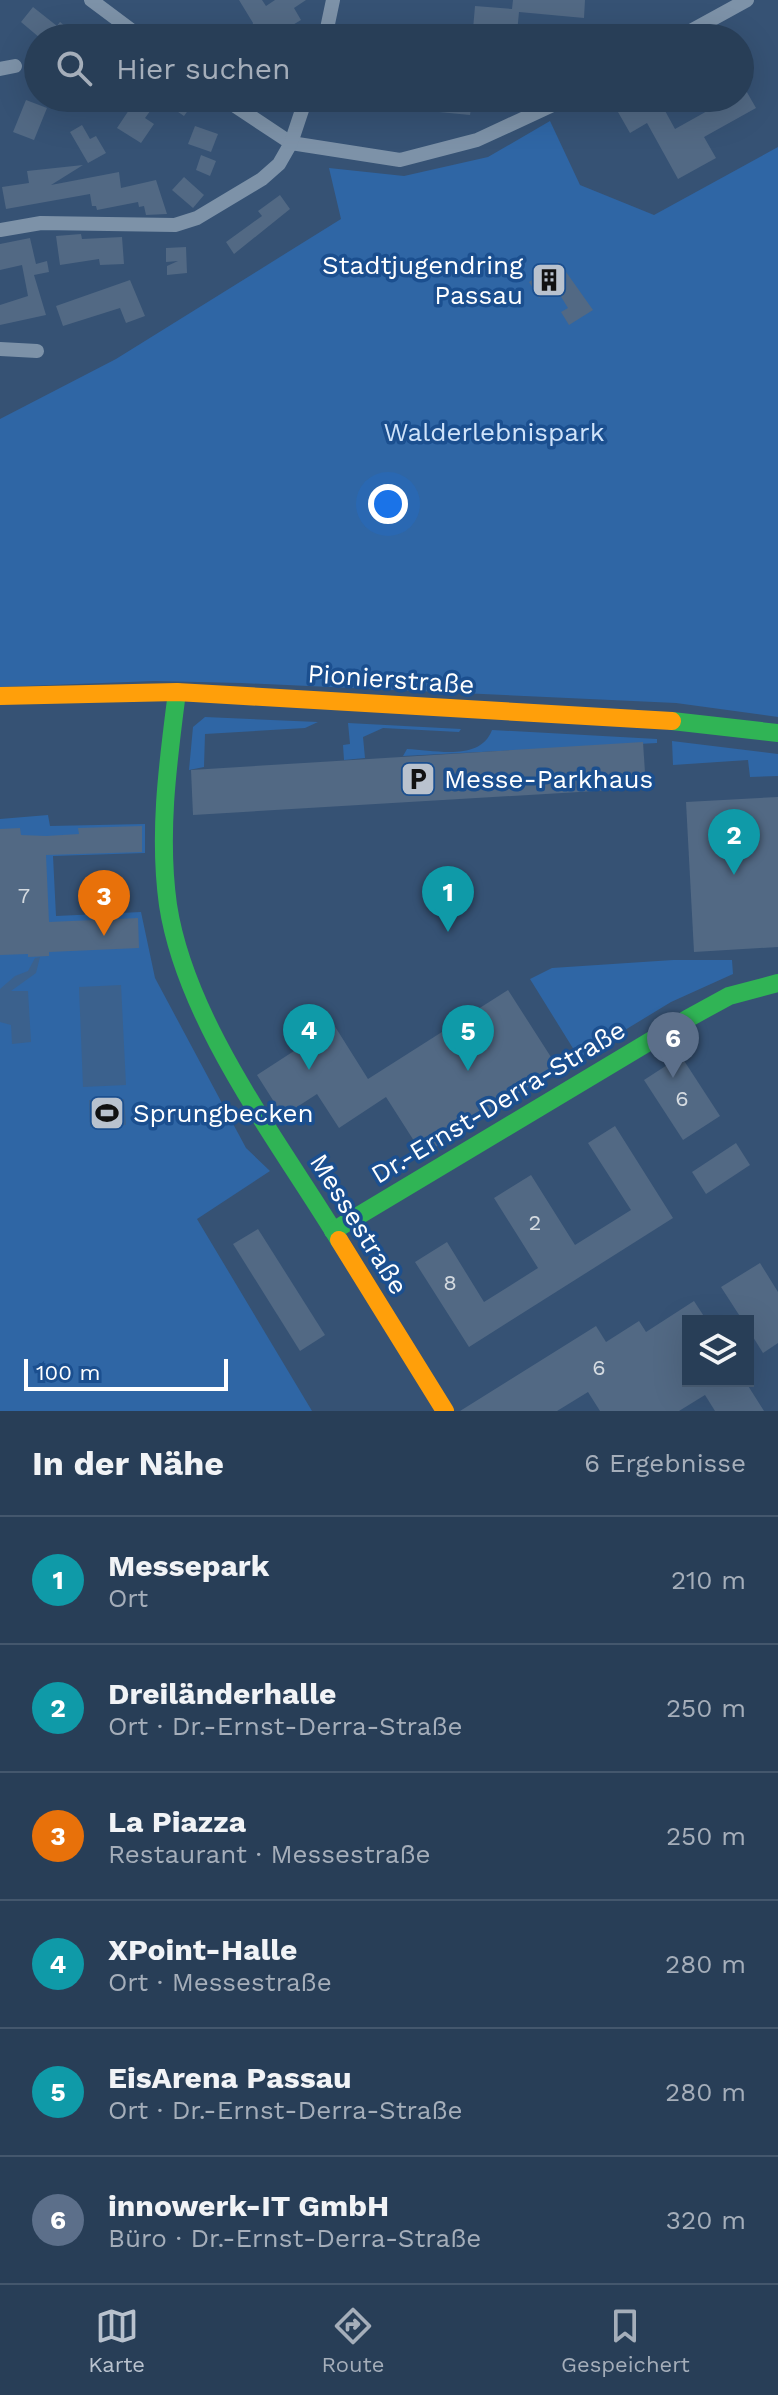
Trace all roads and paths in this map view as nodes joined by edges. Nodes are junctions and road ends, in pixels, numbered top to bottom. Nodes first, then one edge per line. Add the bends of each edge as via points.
1 (91, 0) edge
2 (333, 0) edge
3 (747, 0) edge
4 (123, 24) edge
5 (328, 24) edge
6 (703, 24) edge
7 (244, 112) edge
8 (301, 112) edge
9 (538, 112) edge
10 (291, 143) junction
11 (0, 230) edge
12 (0, 349) edge
13 (37, 351) dead end
14 (177, 692) junction
15 (0, 696) edge
16 (778, 733) edge
17 (778, 983) edge
18 (333, 1231) junction
19 (445, 1411) edge

1 - 4 street
2 - 5 street
3 - 6 street
7 - 10 street
8 - 10 street
9 - 10 street via 477,140 400,160
10 - 11 street via 262,179 197,218 175,225 41,223
12 - 13 street
14 - 15 street, Pionierstraße
14 - 16 street, Pionierstraße via 684,722
14 - 18 street, Messestraße via 165,848 175,937 235,1071
17 - 18 street, Dr.-Ernst-Derra-Straße via 729,996 683,1021
18 - 19 street, Messestraße

